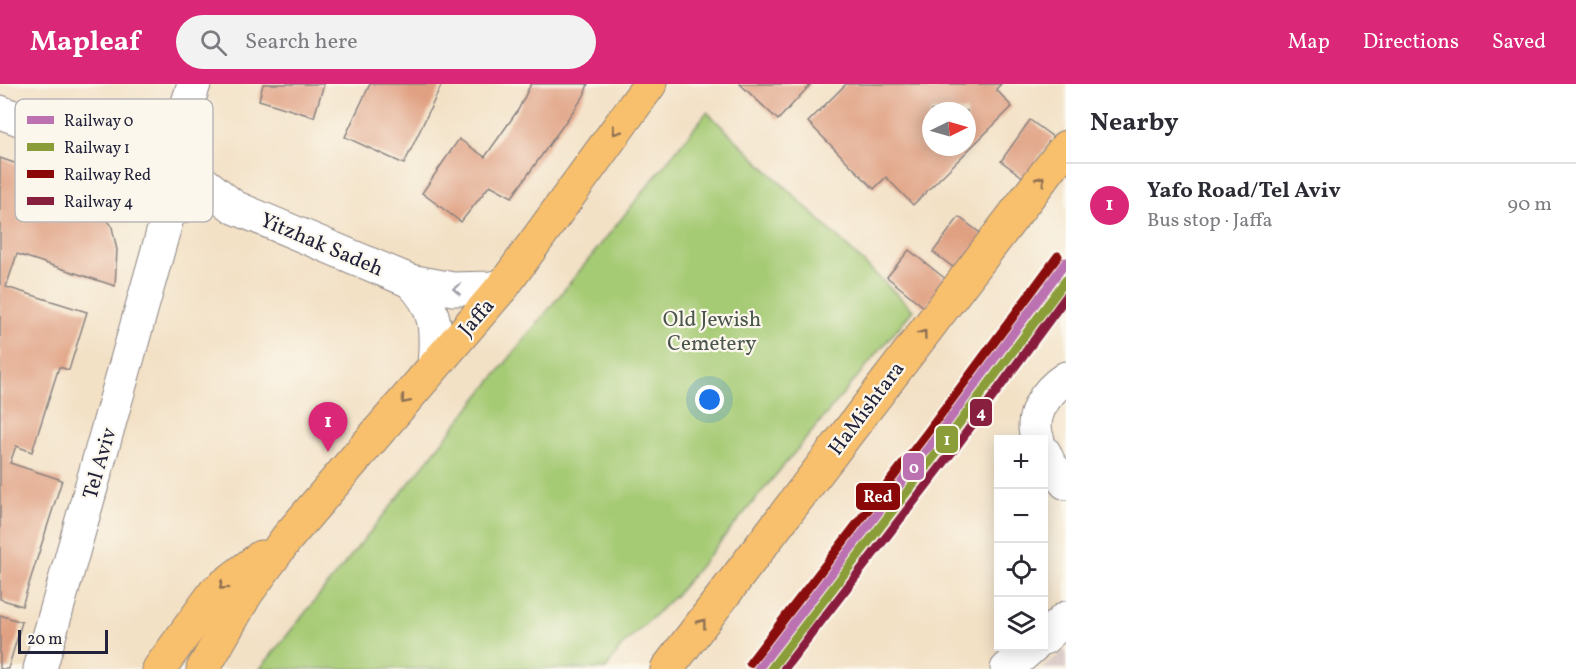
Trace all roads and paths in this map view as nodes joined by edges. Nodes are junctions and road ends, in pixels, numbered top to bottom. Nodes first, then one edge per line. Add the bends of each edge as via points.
1 (194, 84) edge
2 (650, 84) edge
3 (189, 99) edge
4 (0, 112) edge
5 (15, 117) edge
6 (1066, 147) edge
7 (213, 204) edge
8 (160, 222) edge
9 (411, 281) junction
10 (504, 285) junction
11 (434, 366) junction
12 (1066, 378) edge
13 (1037, 435) edge
14 (1048, 461) edge
15 (1066, 483) edge
16 (287, 538) junction
17 (1066, 618) edge
18 (1048, 634) edge
19 (1028, 651) edge
20 (46, 661) edge
21 (159, 669) edge
22 (203, 669) edge
23 (666, 669) edge
24 (1008, 669) edge

1 - 3 street
2 -> 10 highway, Jaffa
4 - 5 street
23 -> 6 highway, HaMishtara
7 - 9 street, Yitzhak Sadeh via 234,207
8 - 20 street, Tel Aviv via 150,240 151,281
10 -> 9 street, Yitzhak Sadeh via 453,289
9 - 11 street, Yitzhak Sadeh via 433,314
10 - 11 highway, Jaffa
11 -> 16 highway, Jaffa
12 - 13 street via 1039,409 1035,420
14 - 15 street
16 -> 21 highway via 215,592
16 - 22 highway via 246,594
17 - 18 street
19 - 24 street

